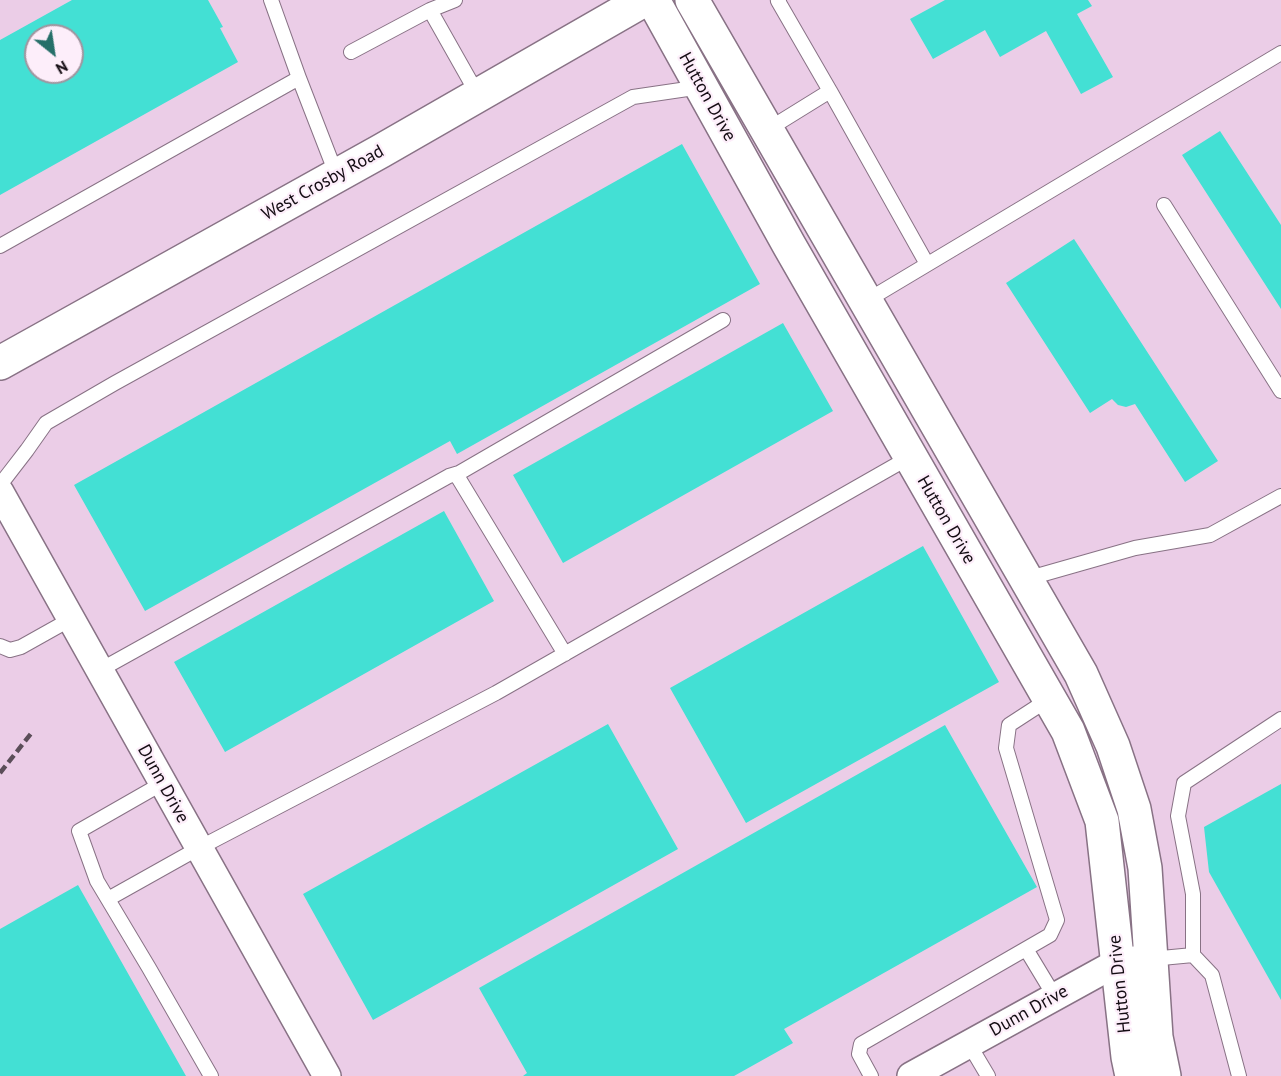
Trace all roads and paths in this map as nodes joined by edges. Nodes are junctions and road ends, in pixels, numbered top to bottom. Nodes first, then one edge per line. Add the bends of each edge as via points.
1 (271, 0) edge
2 (455, 0) edge
3 (644, 0) edge
4 (653, 0) edge
5 (692, 0) edge
6 (779, 0) edge
7 (430, 10) junction
8 (351, 52) dead end
9 (1281, 53) edge
10 (299, 78) junction
11 (701, 87) junction
12 (830, 91) junction
13 (478, 95) junction
14 (766, 130) junction
15 (337, 176) junction
16 (1164, 205) dead end
17 (0, 246) edge
18 (927, 264) junction
19 (866, 301) junction
20 (723, 321) dead end
21 (833, 321) junction
22 (0, 363) edge
23 (1281, 391) edge
24 (910, 456) junction
25 (456, 474) junction
26 (0, 484) edge
27 (0, 492) edge
28 (1281, 496) edge
29 (1026, 579) junction
30 (992, 599) junction
31 (71, 619) junction
32 (0, 646) edge
33 (565, 654) junction
34 (100, 670) junction
35 (1049, 699) junction
36 (1281, 719) edge
37 (163, 783) junction
38 (199, 848) junction
39 (108, 899) junction
40 (1026, 949) junction
41 (1192, 955) junction
42 (1151, 959) junction
43 (1118, 962) junction
44 (1055, 997) junction
45 (969, 1044) junction
46 (211, 1076) edge
47 (327, 1076) edge
48 (871, 1076) edge
49 (911, 1076) edge
50 (988, 1076) edge
51 (1132, 1076) edge
52 (1164, 1076) edge
53 (1239, 1076) edge

1 - 10 lane
2 - 7 lane
3 - 13 street, West Crosby Road
4 - 11 street, Hutton Drive
5 - 14 street, Hutton Drive
6 - 12 lane
7 - 8 lane
7 - 13 lane
9 - 18 lane
10 - 15 lane
10 - 17 lane
11 - 21 street, Hutton Drive
11 - 26 lane via 633,97 115,383 46,423
12 - 14 lane
12 - 18 lane
13 - 15 street, West Crosby Road
14 - 19 street, Hutton Drive
15 - 22 street, West Crosby Road
16 - 23 lane
18 - 19 lane
19 - 21 street
19 - 29 street, Hutton Drive
20 - 25 lane
21 - 24 street, Hutton Drive
24 - 30 street, Hutton Drive
24 - 33 lane
25 - 33 lane
25 - 34 lane
27 - 31 street, Dunn Drive
28 - 29 lane via 1210,535 1135,548
29 - 30 street
29 - 42 street, Hutton Drive via 1081,674 1113,746 1134,809 1145,868
30 - 35 street, Hutton Drive
31 - 32 lane via 21,647 10,650
31 - 34 street, Dunn Drive
33 - 38 lane
34 - 37 street, Dunn Drive
35 - 40 lane via 1009,725 1006,748 1057,920 1050,935
35 - 43 street, Hutton Drive via 1068,731 1102,821
36 - 41 lane via 1184,783 1178,816 1193,894
37 - 38 street, Dunn Drive
37 - 39 lane via 80,831 97,881
38 - 39 lane
38 - 47 street, Dunn Drive
39 - 46 lane
40 - 44 lane
40 - 48 lane via 861,1044 859,1054
41 - 42 lane
41 - 53 lane via 1212,975
42 - 43 street, Dunn Drive
42 - 52 street, Hutton Drive via 1156,1037
43 - 44 street, Dunn Drive
43 - 51 street, Hutton Drive
44 - 45 street, Dunn Drive
45 - 49 street, Dunn Drive
45 - 50 lane

